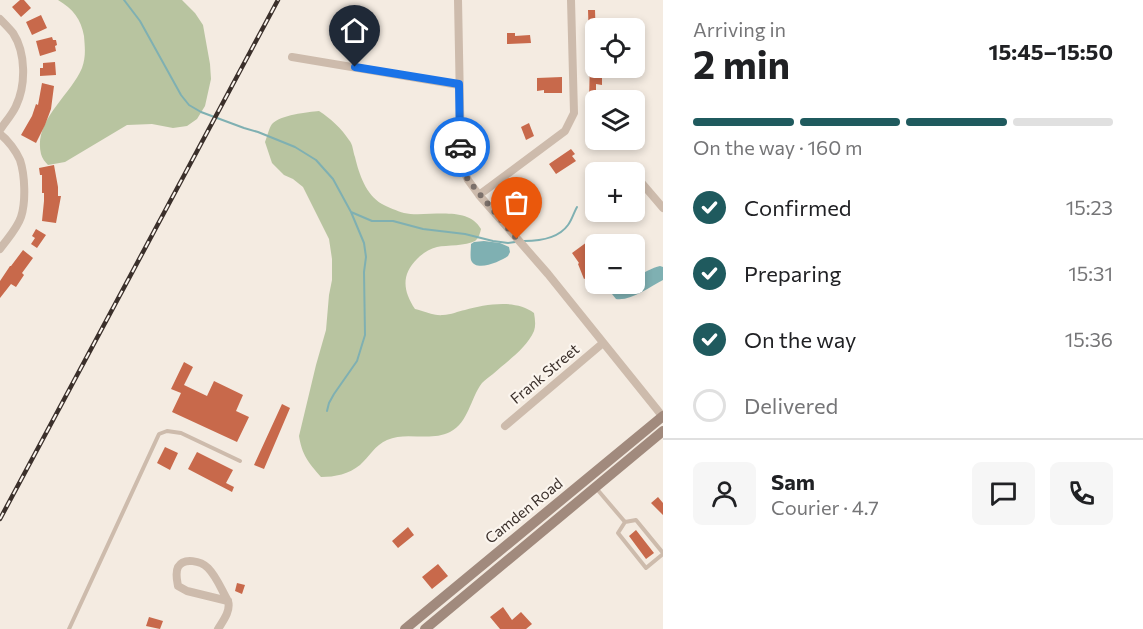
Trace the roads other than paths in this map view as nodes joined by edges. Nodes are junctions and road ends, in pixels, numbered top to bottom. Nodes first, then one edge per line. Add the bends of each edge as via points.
1 (458, 0) edge
2 (571, 0) edge
3 (0, 19) edge
4 (292, 57) dead end
5 (459, 84) junction
6 (0, 132) edge
7 (645, 186) edge
8 (479, 195) junction
9 (663, 208) edge
10 (0, 249) edge
11 (603, 343) junction
12 (663, 417) edge
13 (505, 426) dead end
14 (663, 426) edge
15 (663, 431) edge
16 (240, 461) dead end
17 (597, 486) junction
18 (625, 522) junction
19 (663, 553) edge
20 (228, 602) junction
21 (406, 628) edge
22 (69, 629) edge
23 (218, 629) edge
24 (425, 629) edge

1 - 5 street
2 - 8 street via 571,120 565,130
3 - 6 street via 13,34 23,70 16,108
4 - 5 street
5 - 8 street via 463,169
6 - 10 street via 20,159 24,200 21,218
7 - 9 street
8 - 11 street
11 - 12 street
11 - 13 street, Frank Street
12 - 21 main road, Camden Road
14 - 17 main road
15 - 17 main road, Camden Road
16 - 22 lane via 180,433 159,434
17 - 18 lane
17 - 24 main road, Camden Road
18 - 19 lane via 636,520
18 - 19 lane via 618,533 646,568
20 - 20 street via 178,586 178,568 189,561 204,564
20 - 23 street

